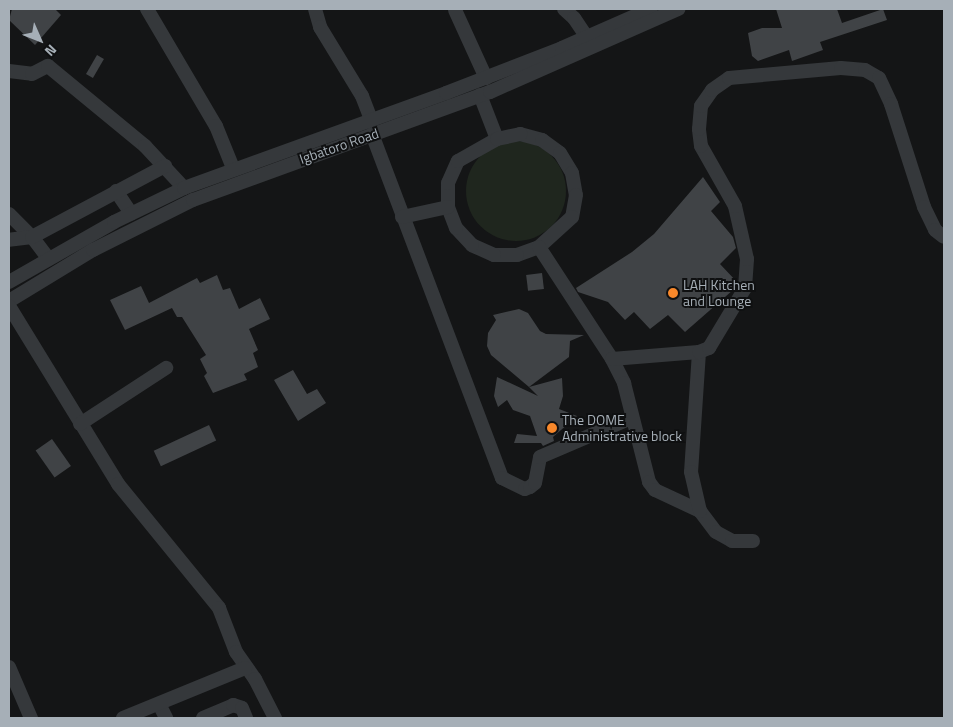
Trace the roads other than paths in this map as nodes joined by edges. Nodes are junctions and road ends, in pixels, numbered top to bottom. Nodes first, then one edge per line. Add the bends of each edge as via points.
1 (147, 9) edge
2 (315, 9) edge
3 (564, 9) edge
4 (651, 9) edge
5 (678, 9) edge
6 (455, 10) dead end
7 (630, 13) edge
8 (587, 37) junction
9 (564, 54) junction
10 (9, 71) edge
11 (486, 78) junction
12 (480, 95) junction
13 (371, 118) junction
14 (372, 134) junction
15 (497, 139) junction
16 (165, 166) junction
17 (233, 168) junction
18 (184, 188) junction
19 (116, 191) junction
20 (448, 207) junction
21 (131, 213) junction
22 (9, 214) edge
23 (402, 217) junction
24 (32, 237) junction
25 (944, 237) edge
26 (9, 240) edge
27 (539, 247) junction
28 (48, 258) junction
29 (9, 282) edge
30 (9, 300) edge
31 (9, 306) edge
32 (699, 352) junction
33 (612, 359) junction
34 (166, 368) dead end
35 (631, 418) junction
36 (80, 424) junction
37 (700, 511) junction
38 (754, 541) dead end
39 (9, 667) edge
40 (245, 668) junction
41 (159, 704) junction
42 (31, 718) edge
43 (123, 718) edge
44 (166, 718) edge
45 (203, 718) edge
46 (246, 718) edge
47 (274, 718) edge

1 - 17 street via 216,126
2 - 13 street via 320,28 362,96
3 - 8 street
4 - 7 street, Igbatoro Road
5 - 9 street, Igbatoro Road
6 - 11 street
7 - 8 street, Igbatoro Road
8 - 9 street, Igbatoro Road
9 - 11 street, Igbatoro Road
9 - 12 street, Igbatoro Road
10 - 16 street via 32,74 48,66
11 - 13 street, Igbatoro Road
12 - 14 street, Igbatoro Road
12 - 15 street
13 - 17 street, Igbatoro Road
14 - 23 street
14 - 30 street, Igbatoro Road via 193,200 93,250
15 - 20 street via 458,161 448,183
15 - 27 street via 520,134 542,140 560,153 572,172 576,195 572,217
16 - 18 street
16 - 19 street
17 - 18 street, Igbatoro Road
18 - 21 street, Igbatoro Road
19 - 21 street
19 - 24 street
20 - 23 street
20 - 27 street via 456,228 494,255 518,255
21 - 28 street, Igbatoro Road
22 - 24 street
23 - 35 street via 506,482 530,487 535,483 540,457
24 - 26 street
24 - 28 street
25 - 32 street via 935,230 924,207 892,104 878,78 864,70 841,68 729,78 712,90 701,106 699,129 701,146 735,206 747,259 745,288 718,339
27 - 33 street
28 - 29 street, Igbatoro Road
31 - 36 street
32 - 33 street
32 - 37 street via 691,472
33 - 35 street via 624,383
34 - 36 street
35 - 37 street via 649,482 655,490
36 - 40 street via 118,484 219,608
37 - 38 street via 716,532 732,541
39 - 42 street
40 - 41 street
40 - 47 street via 255,679
41 - 43 street
41 - 44 street
45 - 46 street via 233,705 242,708

